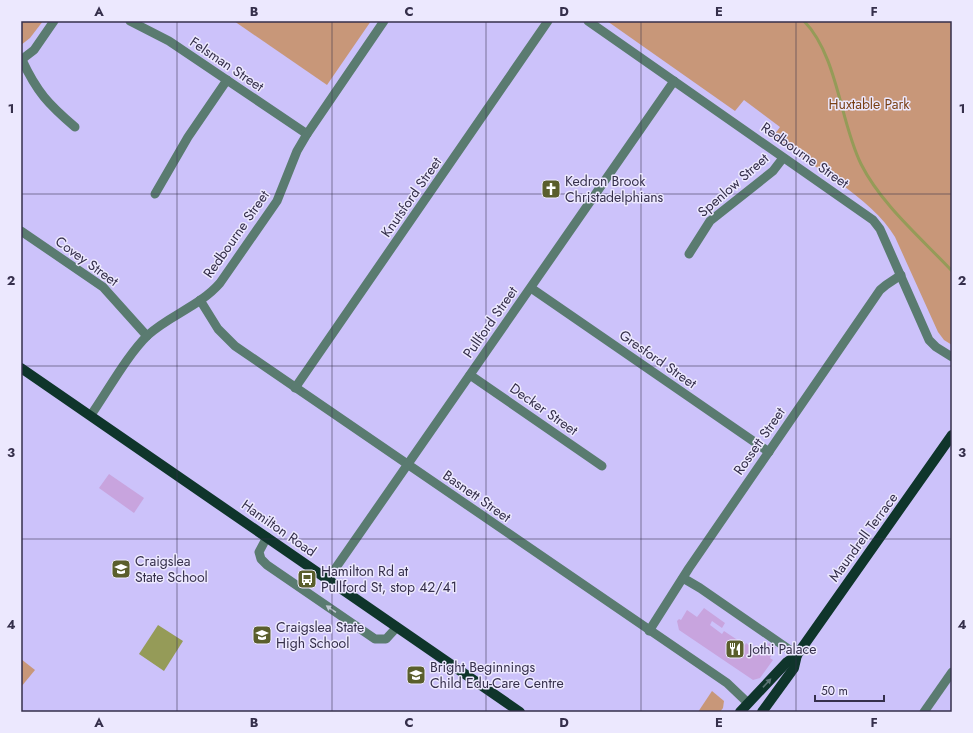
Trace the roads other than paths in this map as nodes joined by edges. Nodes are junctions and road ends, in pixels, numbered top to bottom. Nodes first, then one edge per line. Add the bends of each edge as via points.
1 (54, 21) edge
2 (130, 21) edge
3 (384, 21) edge
4 (548, 21) edge
5 (588, 21) edge
6 (22, 60) edge
7 (227, 80) junction
8 (674, 81) junction
9 (75, 127) dead end
10 (307, 134) junction
11 (783, 158) junction
12 (155, 194) dead end
13 (21, 231) edge
14 (689, 254) dead end
15 (901, 275) junction
16 (531, 288) junction
17 (200, 300) junction
18 (148, 336) junction
19 (952, 357) edge
20 (21, 368) edge
21 (470, 375) junction
22 (295, 388) junction
23 (91, 415) junction
24 (952, 435) edge
25 (769, 452) junction
26 (408, 465) junction
27 (602, 466) dead end
28 (267, 537) junction
29 (683, 578) junction
30 (328, 579) junction
31 (397, 627) junction
32 (649, 631) junction
33 (797, 655) junction
34 (952, 672) edge
35 (748, 703) junction
36 (763, 711) edge
37 (520, 712) edge
38 (740, 712) edge
39 (924, 712) edge

1 - 6 street via 34,50
2 - 7 street, Felsman Street via 169,41
3 - 10 street, Redbourne Street
4 - 22 street, Knutsford Street
5 - 8 street, Redbourne Street
6 - 9 street via 44,98
7 - 10 street, Felsman Street
7 - 12 street via 188,137
8 - 11 street, Redbourne Street
8 - 16 street, Pullford Street
10 - 17 street, Redbourne Street via 297,151 277,201 220,283
11 - 14 street, Spenlow Street via 774,171 710,221
11 - 15 street, Redbourne Street via 877,224
13 - 18 street, Covey Street via 103,287
15 - 19 street, Redbourne Street via 929,340
15 - 25 street, Rossett Street via 880,290
16 - 21 street, Pullford Street
16 - 25 street, Gresford Street
17 - 18 street, Redbourne Street
17 - 22 street, Basnett Street via 228,340
18 - 23 street, Redbourne Street
20 - 23 main road, Hamilton Road
21 - 26 street, Pullford Street
21 - 27 street, Decker Street
22 - 26 street, Basnett Street
23 - 28 main road, Hamilton Road
24 - 33 main road, Maundrell Terrace
25 - 29 street, Rossett Street
26 - 30 street, Pullford Street
26 - 32 street, Basnett Street
28 - 30 main road, Hamilton Road
31 -> 28 street via 383,640 375,639 364,632 264,562 259,552
29 - 32 street, Rossett Street
29 - 33 street
30 - 31 main road, Hamilton Road
31 - 37 main road, Hamilton Road
32 - 35 street, Basnett Street via 726,683
35 -> 33 main road, Maundrell Terrace
33 - 36 main road, Maundrell Terrace via 794,668
34 - 39 street
35 - 38 main road, Maundrell Terrace

